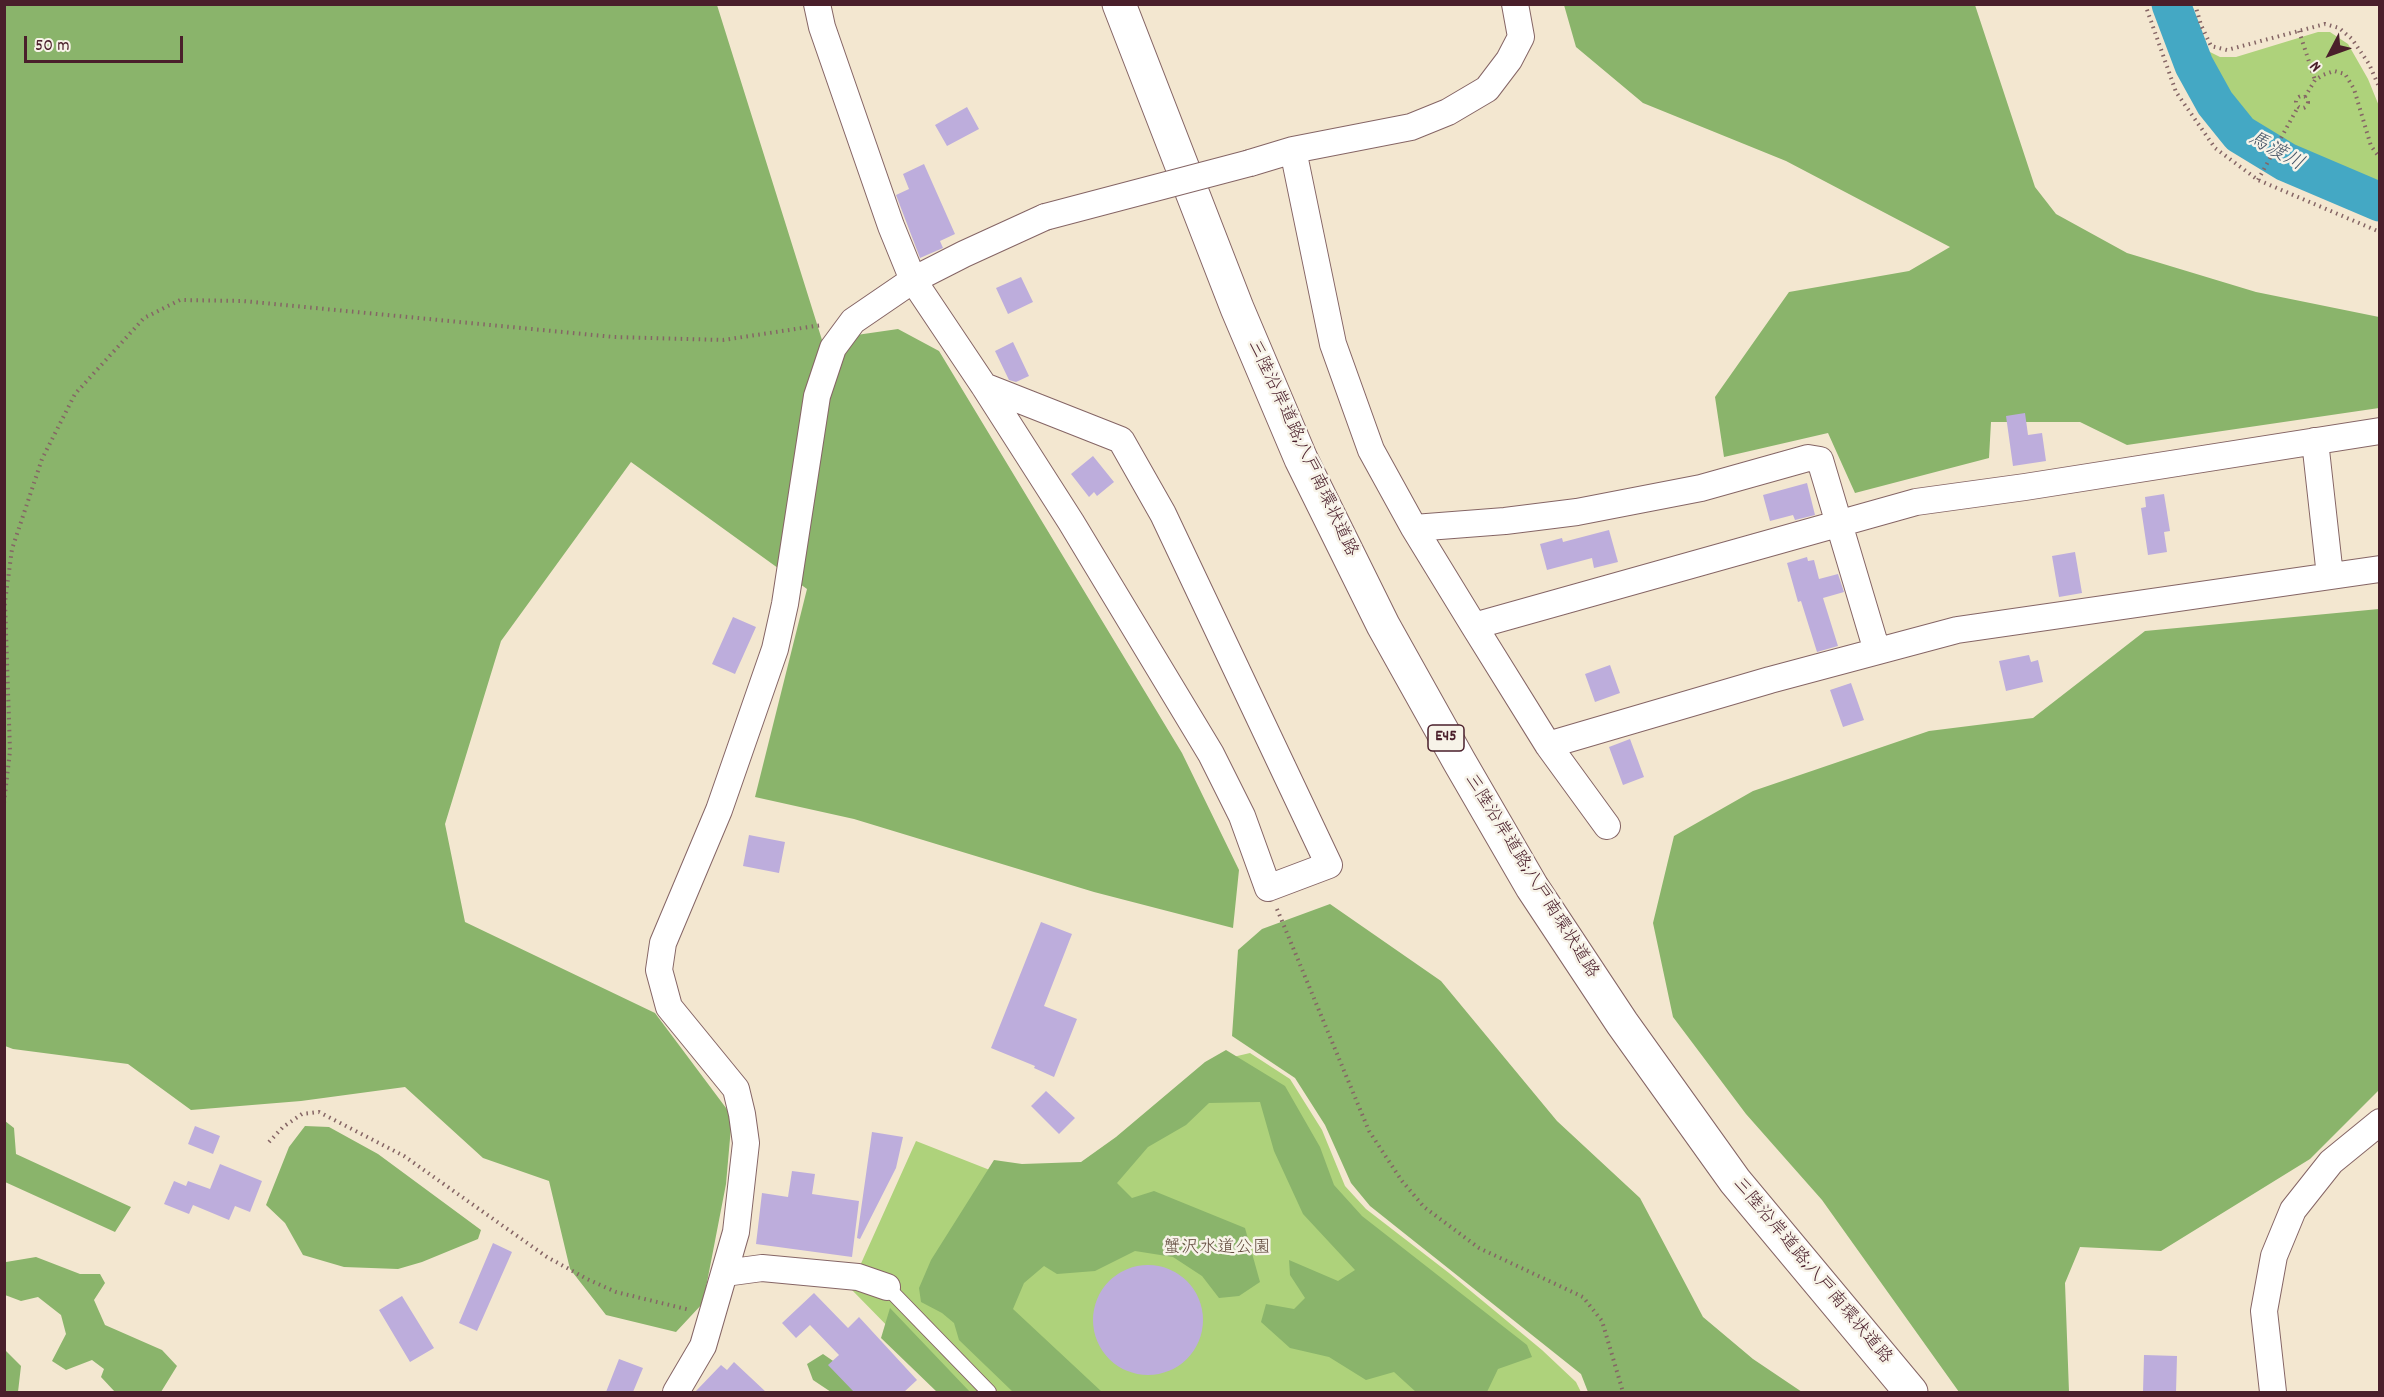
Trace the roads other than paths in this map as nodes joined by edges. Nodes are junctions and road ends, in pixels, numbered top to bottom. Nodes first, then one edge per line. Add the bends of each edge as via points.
1 (817, 4) edge
2 (1119, 4) edge
3 (1515, 4) edge
4 (1293, 150) junction
5 (913, 280) junction
6 (984, 386) junction
7 (2379, 431) edge
8 (2315, 441) junction
9 (1838, 523) junction
10 (1414, 528) junction
11 (2379, 569) edge
12 (2330, 576) junction
13 (1474, 626) junction
14 (1877, 651) junction
15 (1548, 745) junction
16 (1607, 826) dead end
17 (2379, 1122) edge
18 (725, 1273) junction
19 (887, 1287) joint
20 (676, 1392) edge
21 (989, 1392) edge
22 (1911, 1392) edge
23 (2273, 1392) edge

1 - 5 street
2 - 22 highway, 三陸沿岸道路;八戸南環状道路 / E45 via 1237,308 1301,459 1383,625 1459,761 1532,887 1622,1023 1735,1181
3 - 4 street via 1521,37 1487,89 1448,112 1411,127
4 - 5 street, bridge via 1046,218
4 - 10 street via 1334,344 1371,450
5 - 6 street
5 - 18 street via 853,321 833,348 817,396 775,649 719,810 663,943 659,970 669,1007 736,1089 742,1114 746,1143 743,1176 736,1232
6 - 6 street via 1211,754 1242,816 1268,888 1329,865 1163,514 1121,440
7 - 8 street
8 - 9 street via 1916,502
8 - 12 street
9 - 10 street via 1820,460 1808,458 1701,488 1577,512
9 - 13 street
9 - 14 street
10 - 13 street
11 - 12 street
12 - 14 street via 1957,630
13 - 15 street
14 - 15 street
15 - 16 street
17 - 23 street via 2331,1162 2293,1210 2278,1247 2264,1311
18 - 19 street via 762,1268 858,1277
18 - 20 street via 703,1346
19 - 21 lane

